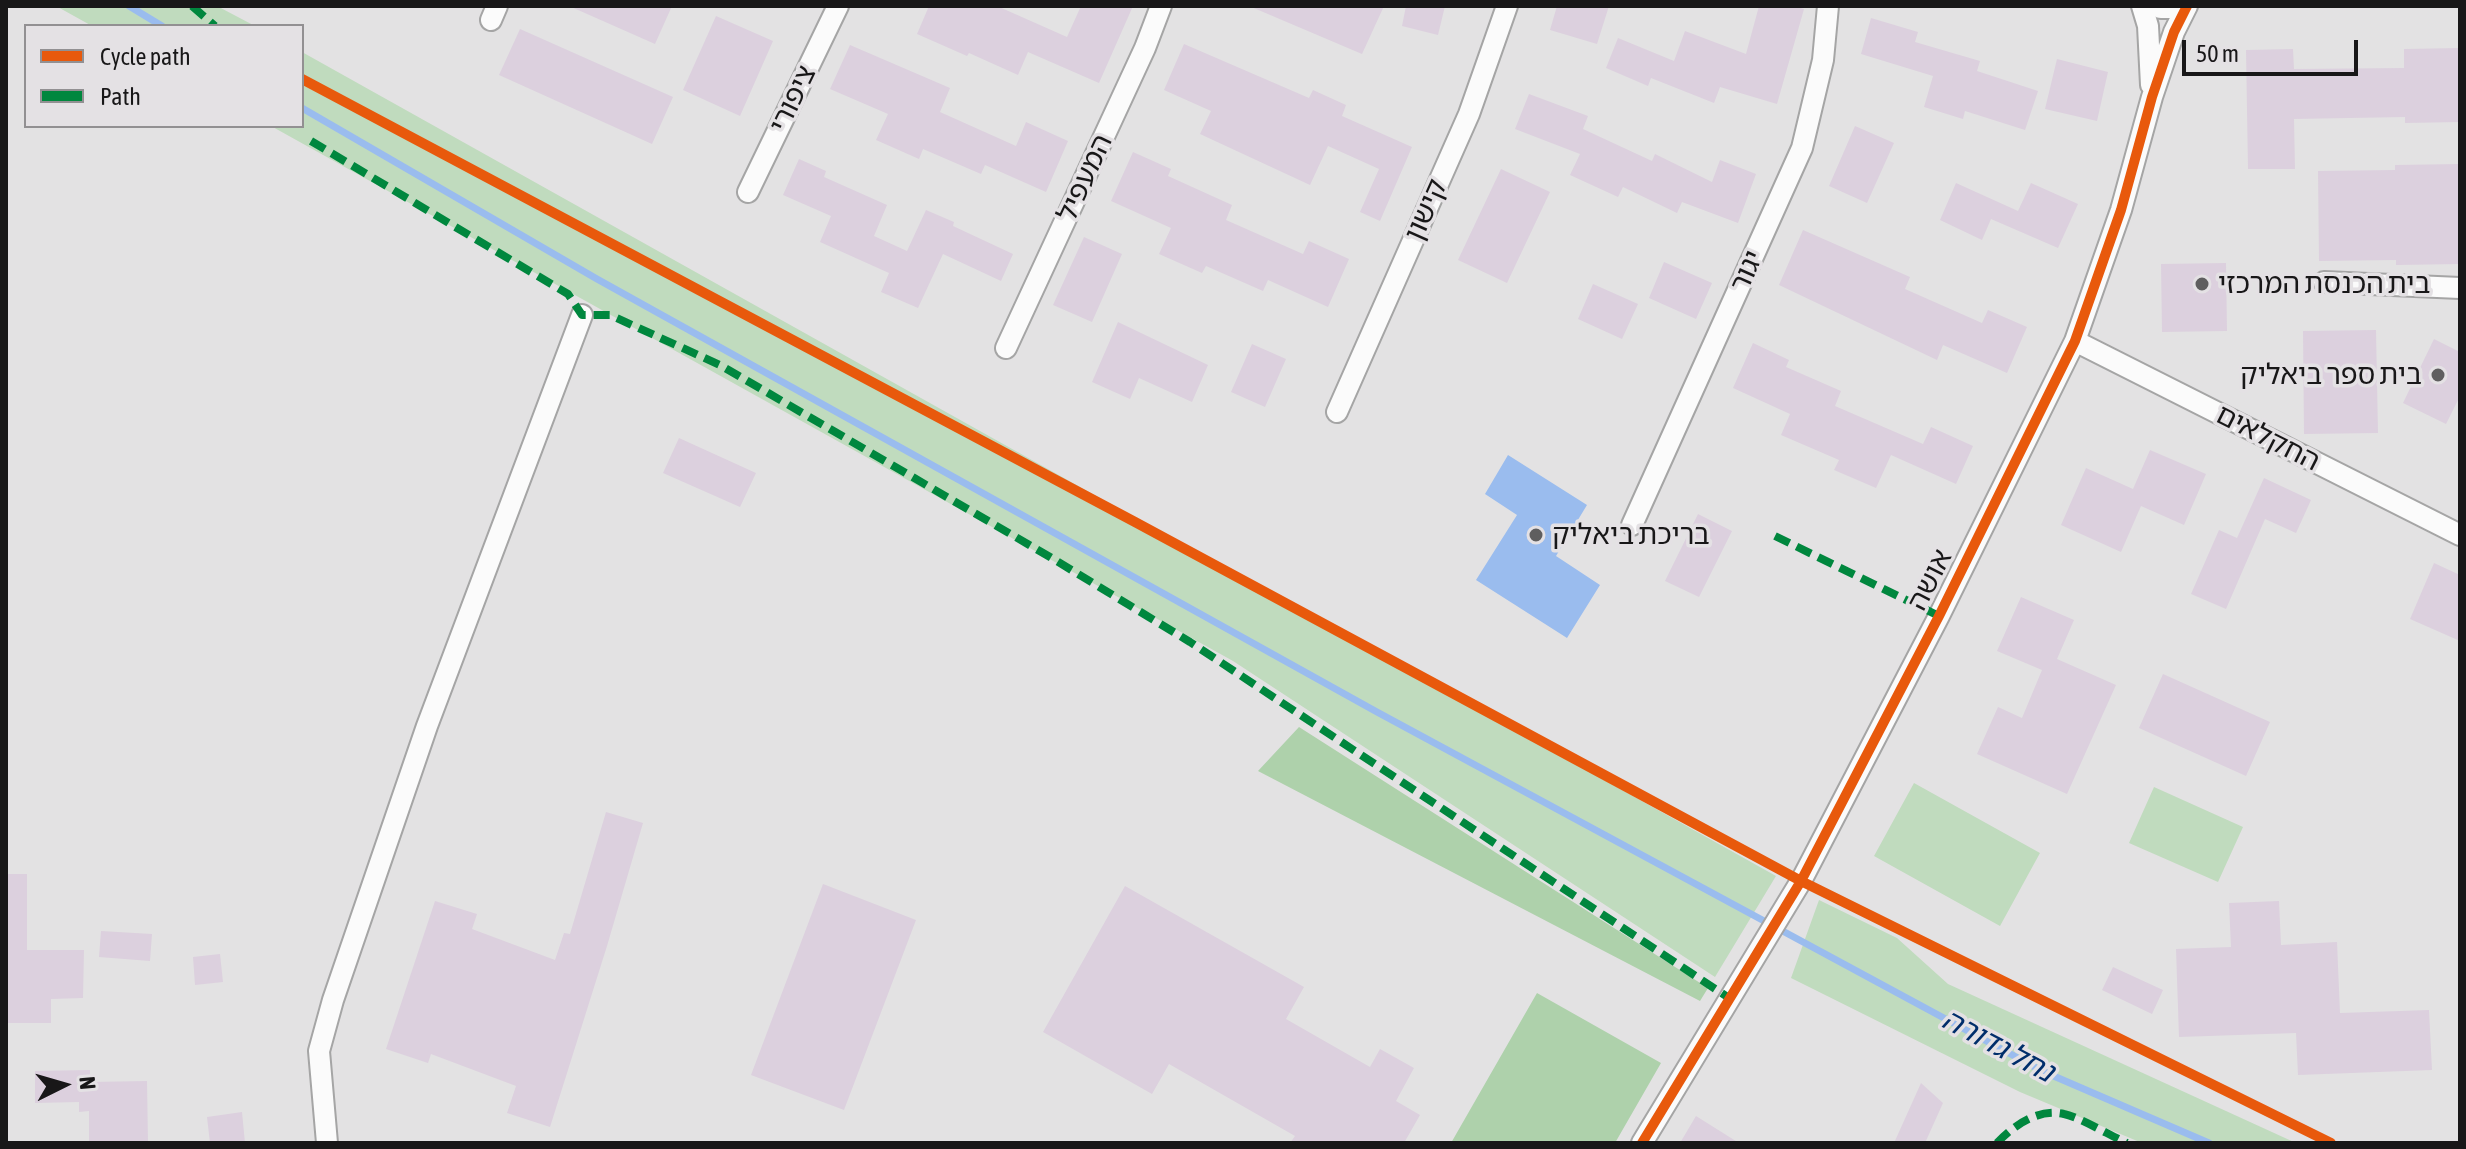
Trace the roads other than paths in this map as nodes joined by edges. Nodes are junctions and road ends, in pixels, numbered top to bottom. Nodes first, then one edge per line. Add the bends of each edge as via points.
1 (838, 6) edge
2 (1161, 6) edge
3 (1507, 6) edge
4 (1828, 6) edge
5 (2142, 6) edge
6 (2161, 6) edge
7 (2176, 6) edge
8 (2187, 6) edge
9 (2152, 97) junction
10 (748, 192) dead end
11 (2324, 282) dead end
12 (2460, 288) edge
13 (582, 315) dead end
14 (2075, 341) junction
15 (1006, 348) dead end
16 (1337, 412) dead end
17 (1632, 525) dead end
18 (2460, 535) edge
19 (327, 1143) edge
20 (1642, 1143) edge

1 - 10 street, ציפורי
2 - 15 street, המעפיל
3 - 16 street, קישון via 1469,114
4 - 17 street, יגור via 1823,60 1802,148
5 - 9 street, אושה
6 - 7 street
8 - 9 street, אושה
9 - 14 street, אושה via 2121,210
11 - 12 street
13 - 19 street via 427,726 333,1000 319,1051
14 - 18 street, החקלאים
14 - 20 street, אושה via 1801,881

